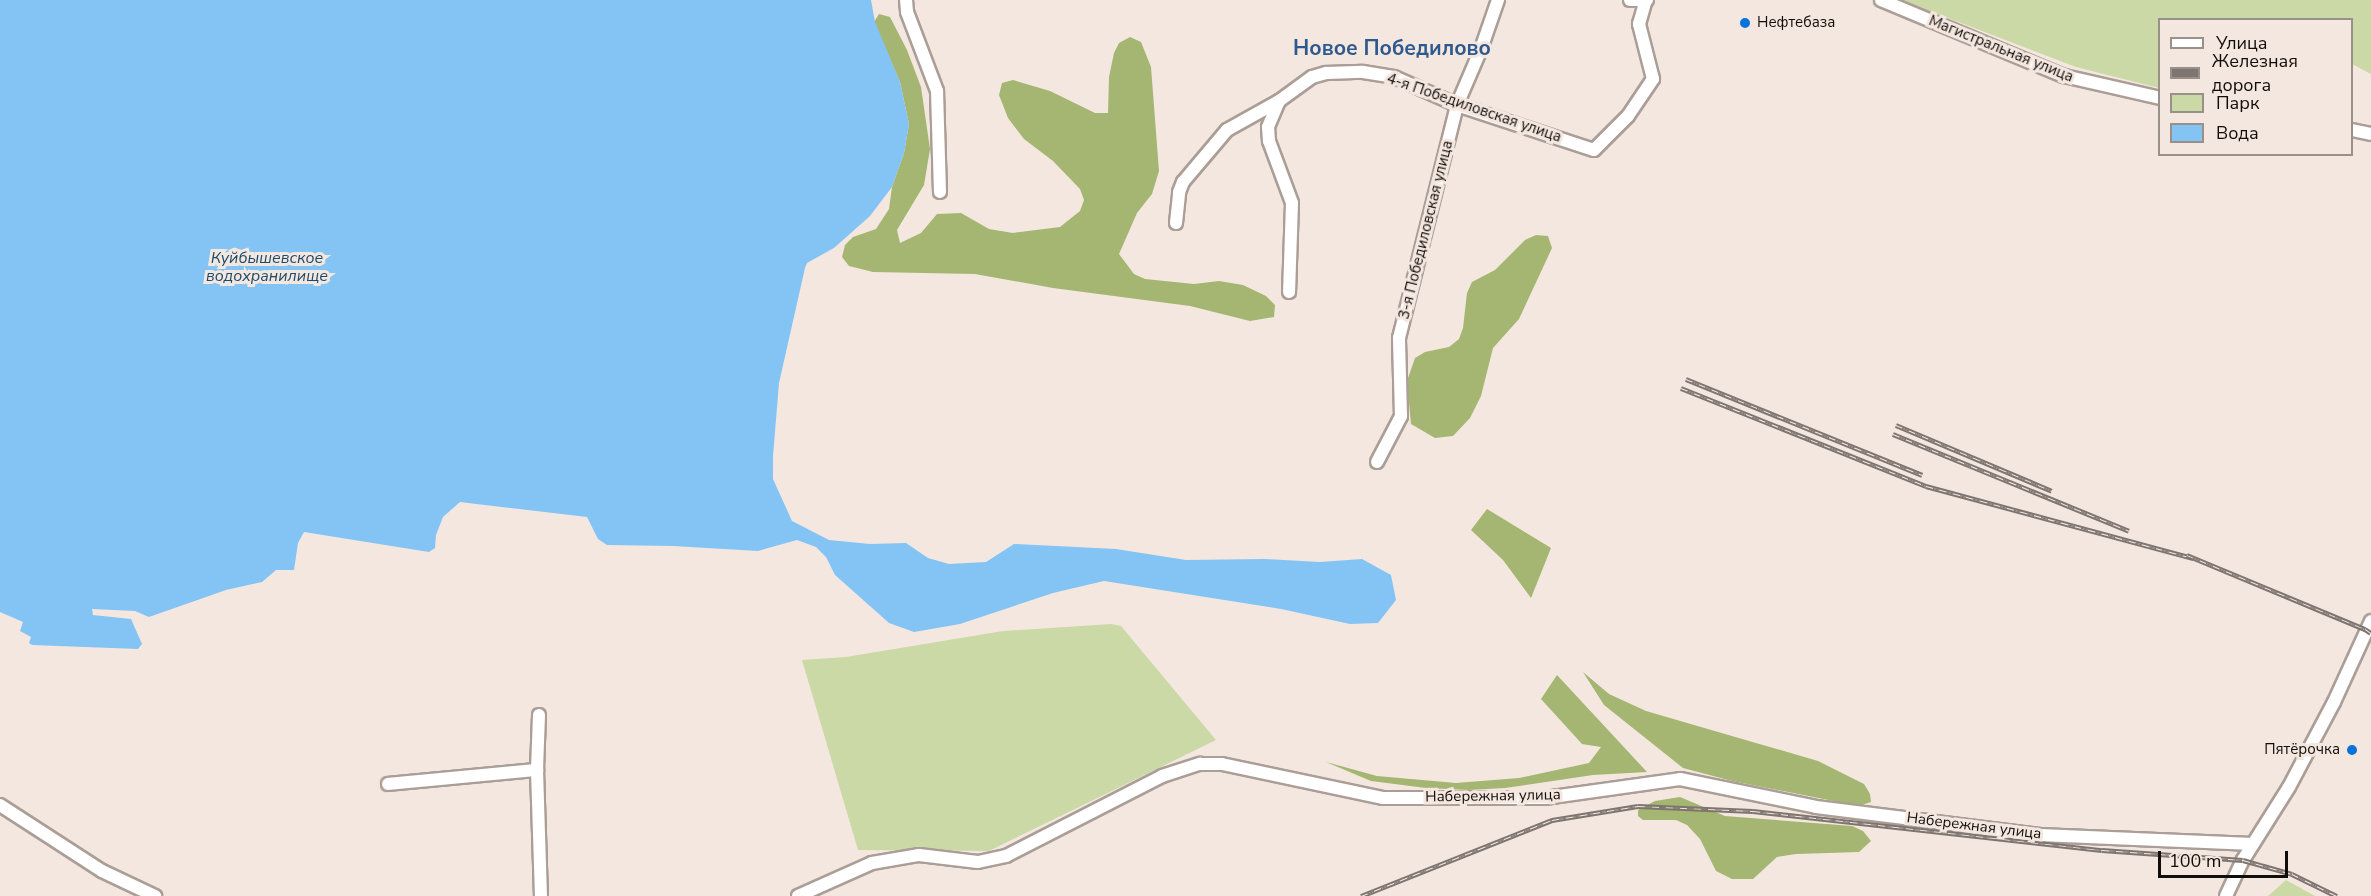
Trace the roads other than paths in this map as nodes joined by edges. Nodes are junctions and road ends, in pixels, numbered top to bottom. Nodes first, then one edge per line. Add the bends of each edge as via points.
1 (906, 0) edge
2 (1498, 0) edge
3 (1630, 0) edge
4 (1647, 0) edge
5 (1881, 0) edge
6 (2158, 98) edge
7 (1279, 100) junction
8 (1457, 105) junction
9 (2353, 130) edge
10 (2371, 134) edge
11 (940, 192) dead end
12 (1176, 223) dead end
13 (1289, 292) dead end
14 (1377, 462) dead end
15 (2371, 621) edge
16 (539, 715) dead end
17 (537, 770) junction
18 (388, 784) dead end
19 (0, 805) edge
20 (2253, 844) junction
21 (155, 896) edge
22 (541, 896) edge
23 (798, 896) edge
24 (2226, 896) edge

1 - 11 street via 937,91
2 - 8 street, 3-я Победиловская улица
3 - 4 street
4 - 8 street, 4-я Победиловская улица via 1639,24 1653,79 1628,116 1594,150
5 - 6 street, Магистральная улица via 2064,76
7 - 8 street, 4-я Победиловская улица via 1319,74 1363,72 1403,80
7 - 12 street, 4-я Победиловская улица via 1238,123 1216,142 1183,182
7 - 13 street via 1268,128 1269,141 1292,202
8 - 14 street, 3-я Победиловская улица via 1399,338 1401,416
9 - 10 street
15 - 20 street via 2334,702 2289,787
16 - 17 street
17 - 18 street
17 - 22 street
19 - 21 street via 102,871
20 - 23 street, Набережная улица via 2040,835 1816,807 1680,779 1545,798 1383,798 1222,764 1200,764 1162,776 1006,856 978,862 919,855 872,863
20 - 24 street

